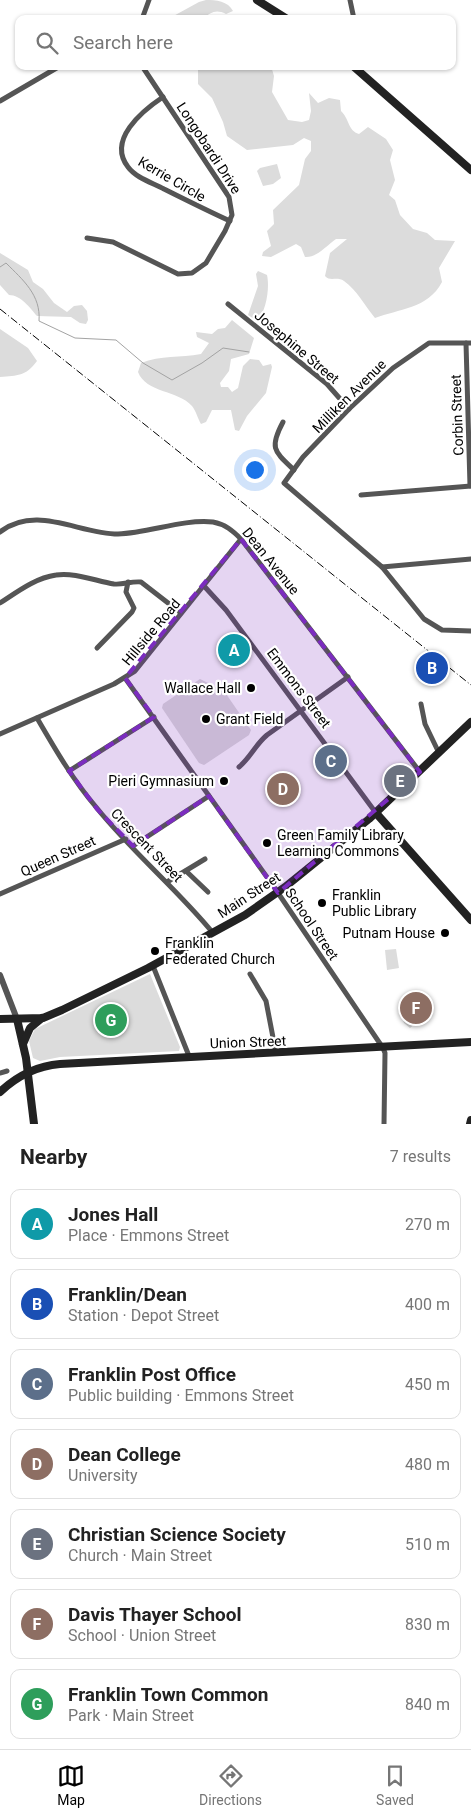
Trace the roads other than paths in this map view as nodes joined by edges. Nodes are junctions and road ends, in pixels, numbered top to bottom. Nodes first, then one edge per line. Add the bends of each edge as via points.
1 (149, 0) edge
2 (257, 0) edge
3 (350, 0) edge
4 (143, 15) edge
5 (281, 15) edge
6 (353, 15) edge
7 (53, 70) edge
8 (145, 70) edge
9 (359, 70) edge
10 (163, 97) junction
11 (0, 101) edge
12 (471, 170) edge
13 (230, 221) junction
14 (87, 238) dead end
15 (228, 304) dead end
16 (468, 343) edge
17 (349, 409) junction
18 (283, 422) dead end
19 (294, 470) junction
20 (471, 486) edge
21 (362, 495) dead end
22 (0, 532) edge
23 (242, 539) junction
24 (471, 559) edge
25 (382, 567) junction
26 (128, 582) junction
27 (204, 586) junction
28 (0, 603) edge
29 (181, 613) junction
30 (471, 631) edge
31 (97, 648) dead end
32 (348, 677) junction
33 (125, 678) junction
34 (421, 704) dead end
35 (302, 712) junction
36 (154, 717) junction
37 (36, 718) junction
38 (471, 722) edge
39 (0, 734) edge
40 (439, 753) junction
41 (238, 767) dead end
42 (68, 771) junction
43 (420, 772) junction
44 (209, 796) junction
45 (376, 813) junction
46 (126, 839) junction
47 (133, 846) junction
48 (205, 859) dead end
49 (186, 871) junction
50 (167, 882) junction
51 (208, 892) dead end
52 (278, 892) junction
53 (0, 894) edge
54 (469, 917) edge
55 (213, 933) junction
56 (153, 966) junction
57 (250, 974) dead end
58 (0, 975) edge
59 (43, 1018) junction
60 (0, 1019) edge
61 (17, 1019) junction
62 (471, 1042) edge
63 (23, 1044) junction
64 (383, 1048) junction
65 (276, 1053) junction
66 (189, 1056) junction
67 (7, 1071) dead end
68 (27, 1072) junction
69 (0, 1073) edge
70 (0, 1092) edge
71 (471, 1120) edge
72 (34, 1124) edge
73 (384, 1124) edge
74 (470, 1124) edge

1 - 4 street
2 - 5 main road
3 - 6 street
7 - 11 street
8 - 10 street, Longobardi Drive
9 - 12 main road
10 - 13 street, Longobardi Drive via 229,197 233,210
10 - 13 street, Kerrie Circle via 126,131 122,146 128,167 147,180
13 - 14 street via 204,265 186,274 166,269 113,242
15 - 17 street, Josephine Street via 327,384
16 - 17 street, Milliken Avenue via 429,343 393,368
16 - 20 street, Corbin Street
17 - 19 street, Milliken Avenue
18 - 19 street via 274,446 277,454
19 - 25 street, Milliken Avenue via 284,482
20 - 21 street
22 - 23 street, Dean Avenue via 11,524 32,520 67,524 105,534 206,522 230,528
23 - 27 street, Hillside Road
23 - 32 street, Dean Avenue
24 - 25 street
25 - 30 street via 424,620 442,630
26 - 28 street via 117,584 56,575 34,582
26 - 29 street via 145,585
26 - 31 street via 126,592 134,608
27 - 29 street, Hillside Road
27 - 35 street, Emmons Street via 226,610
29 - 33 street, Hillside Road
32 - 35 street
32 - 43 street, Dean Avenue
33 - 36 street, School Street
33 - 37 street, Hillside Road
34 - 40 street via 425,724
35 - 41 street via 267,735 252,756
35 - 45 street, Emmons Street
36 - 42 street
36 - 44 street, School Street
37 - 39 street, Hillside Road
37 - 42 street, Crescent Street
38 - 40 main road, Main Street
40 - 43 main road, Main Street
42 - 46 street, Crescent Street via 97,809
43 - 45 main road, Main Street
44 - 47 street
44 - 52 street, School Street
45 - 52 main road, Main Street
45 - 54 main road, Emmons Street
46 - 47 street, Crescent Street
46 - 53 street, Queen Street
47 - 50 street, Crescent Street
48 - 49 street
49 - 50 street
49 - 51 street
50 - 55 street, Crescent Street
52 - 55 main road, Main Street
52 - 64 street, School Street
55 - 56 main road, Main Street
56 - 59 main road, Main Street
56 - 66 street
57 - 65 street via 266,1001
58 - 61 street
59 - 61 main road, Main Street
59 - 63 main road via 30,1028
60 - 61 main road, Main Street
61 - 63 main road
62 - 64 main road, Union Street
63 - 68 main road
64 - 65 main road, Union Street
64 - 73 street, School Street
65 - 66 main road, Union Street
66 - 68 main road, Union Street via 60,1064
67 - 69 street
68 - 70 main road
68 - 72 main road
71 - 74 main road

